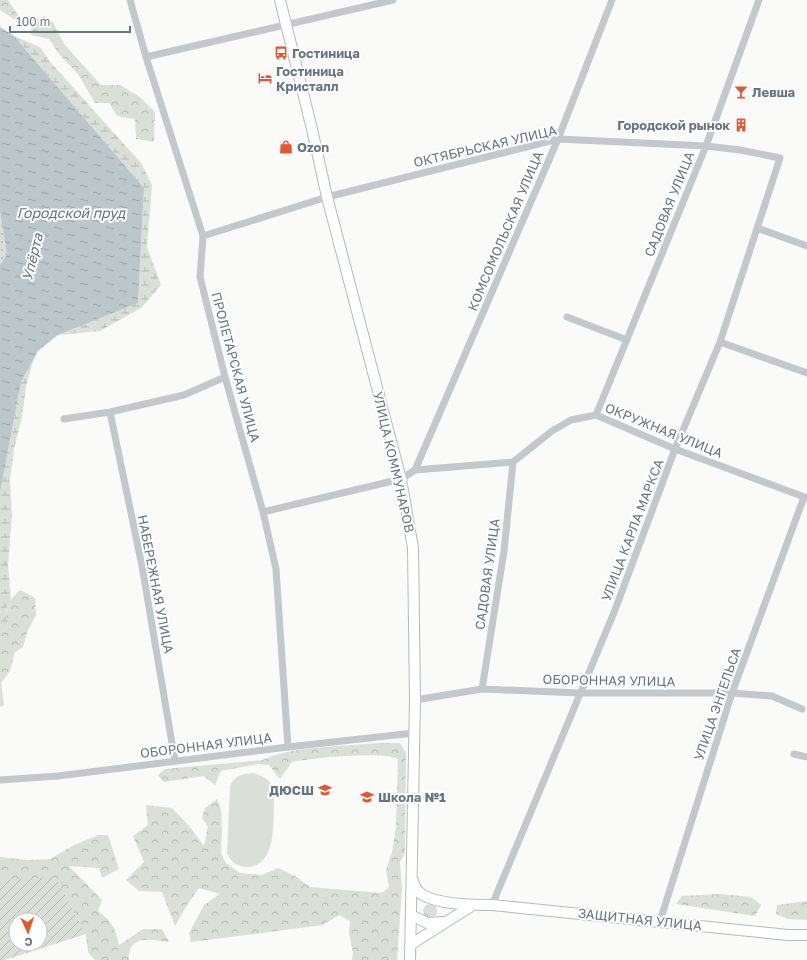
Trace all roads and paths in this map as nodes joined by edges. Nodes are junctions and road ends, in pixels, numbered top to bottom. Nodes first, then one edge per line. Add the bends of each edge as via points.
1 (130, 0) edge
2 (280, 0) edge
3 (393, 0) edge
4 (612, 0) edge
5 (759, 0) edge
6 (286, 23) junction
7 (146, 57) junction
8 (558, 139) junction
9 (706, 146) junction
10 (780, 158) joint
11 (327, 197) junction
12 (757, 228) junction
13 (203, 236) junction
14 (807, 246) edge
15 (567, 317) dead end
16 (627, 340) junction
17 (720, 342) junction
18 (807, 373) edge
19 (225, 377) junction
20 (110, 412) junction
21 (596, 415) junction
22 (64, 419) dead end
23 (675, 449) junction
24 (513, 462) junction
25 (415, 470) junction
26 (401, 479) junction
27 (806, 497) edge
28 (263, 512) junction
29 (482, 689) junction
30 (580, 693) junction
31 (732, 693) junction
32 (415, 700) junction
33 (802, 709) dead end
34 (414, 733) junction
35 (288, 747) junction
36 (794, 754) dead end
37 (807, 756) edge
38 (175, 761) junction
39 (0, 780) edge
40 (412, 876) junction
41 (431, 899) junction
42 (473, 905) junction
43 (492, 905) junction
44 (411, 911) junction
45 (449, 920) junction
46 (660, 921) junction
47 (807, 935) edge
48 (410, 945) junction
49 (410, 960) edge

1 - 7 street, ПРОЛЕТАРСКАЯ УЛИЦА
2 - 6 main road, УЛИЦА КОММУНАРОВ
3 - 6 street
4 - 8 street, КОМСОМОЛЬСКАЯ УЛИЦА
5 - 9 street, САДОВАЯ УЛИЦА
6 - 7 street
6 - 11 main road, УЛИЦА КОММУНАРОВ
7 - 13 street, ПРОЛЕТАРСКАЯ УЛИЦА
8 - 9 street, ОКТЯБРЬСКАЯ УЛИЦА
8 - 11 street, ОКТЯБРЬСКАЯ УЛИЦА
8 - 25 street, КОМСОМОЛЬСКАЯ УЛИЦА
9 - 10 street, ОКТЯБРЬСКАЯ УЛИЦА
9 - 16 street, САДОВАЯ УЛИЦА
10 - 12 street, УЛИЦА КАРЛА МАРКСА
11 - 13 street, ОКТЯБРЬСКАЯ УЛИЦА
11 - 26 main road, УЛИЦА КОММУНАРОВ
12 - 14 street
12 - 17 street, УЛИЦА КАРЛА МАРКСА
13 - 19 street, ПРОЛЕТАРСКАЯ УЛИЦА via 200,277
15 - 16 street
16 - 21 street, САДОВАЯ УЛИЦА
17 - 18 street
17 - 23 street, УЛИЦА КАРЛА МАРКСА
19 - 20 street via 184,395
19 - 28 street, ПРОЛЕТАРСКАЯ УЛИЦА
20 - 22 street
20 - 38 street, НАБЕРЕЖНАЯ УЛИЦА via 142,566
21 - 23 street, ОКРУЖНАЯ УЛИЦА
21 - 24 street, ОКРУЖНАЯ УЛИЦА via 571,420 552,431
23 - 27 street, ОКРУЖНАЯ УЛИЦА
23 - 30 street, УЛИЦА КАРЛА МАРКСА via 615,610
24 - 25 street
24 - 29 street, САДОВАЯ УЛИЦА via 504,551
25 - 26 street
26 - 28 street
26 - 32 main road, УЛИЦА КОММУНАРОВ via 413,548
27 - 31 street, УЛИЦА ЭНГЕЛЬСА
28 - 35 street, ПРОЛЕТАРСКАЯ УЛИЦА via 276,569
29 - 30 street, ОБОРОННАЯ УЛИЦА
29 - 32 street, ОБОРОННАЯ УЛИЦА
30 - 31 street, ОБОРОННАЯ УЛИЦА
30 - 43 street, УЛИЦА КАРЛА МАРКСА
31 - 33 street, ОБОРОННАЯ УЛИЦА via 772,696
31 - 46 street, УЛИЦА ЭНГЕЛЬСА
32 - 34 main road, УЛИЦА КОММУНАРОВ
34 - 35 street, ОБОРОННАЯ УЛИЦА
34 - 40 main road, УЛИЦА КОММУНАРОВ
35 - 38 street, ОБОРОННАЯ УЛИЦА
36 - 37 street
38 - 39 street, ОБОРОННАЯ УЛИЦА via 58,776
40 - 41 main road via 419,892
40 - 44 main road, УЛИЦА КОММУНАРОВ
41 - 42 main road, ЗАЩИТНАЯ УЛИЦА
41 - 44 main road
42 - 43 main road, ЗАЩИТНАЯ УЛИЦА
42 - 45 main road
43 - 46 main road, ЗАЩИТНАЯ УЛИЦА
44 - 45 main road via 426,923 435,924
44 - 48 main road, УЛИЦА КОММУНАРОВ
45 - 48 main road
46 - 47 main road, ЗАЩИТНАЯ УЛИЦА
48 - 49 main road, УЛИЦА КОММУНАРОВ

